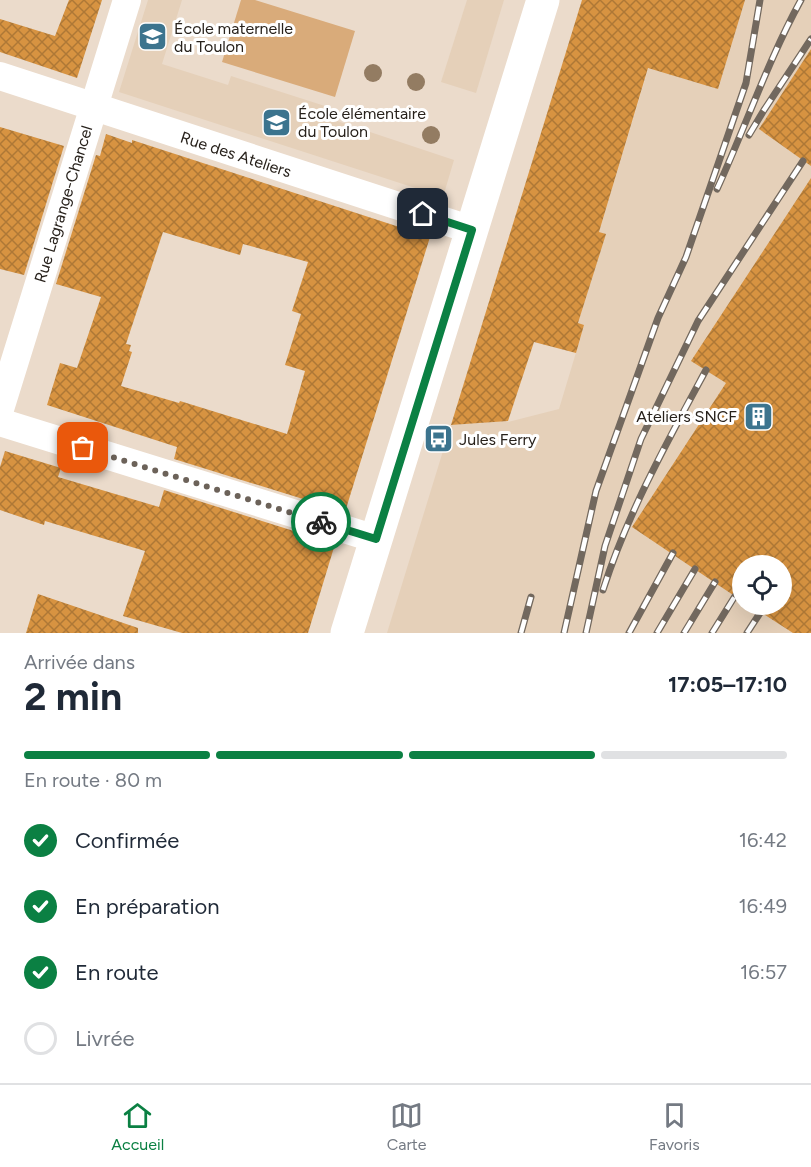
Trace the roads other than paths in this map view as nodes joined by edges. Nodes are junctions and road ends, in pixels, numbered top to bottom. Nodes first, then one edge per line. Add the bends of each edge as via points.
1 (127, 0) edge
2 (543, 0) edge
3 (0, 76) edge
4 (93, 108) junction
5 (472, 230) junction
6 (0, 409) edge
7 (0, 422) edge
8 (376, 539) junction
9 (347, 633) edge

1 - 4 street, Rue Lagrange-Chancel
2 - 5 main road
3 - 4 street, Rue des Ateliers
4 - 5 street, Rue des Ateliers
4 - 6 street, Rue Lagrange-Chancel
5 - 8 main road
7 - 8 street
8 - 9 main road

